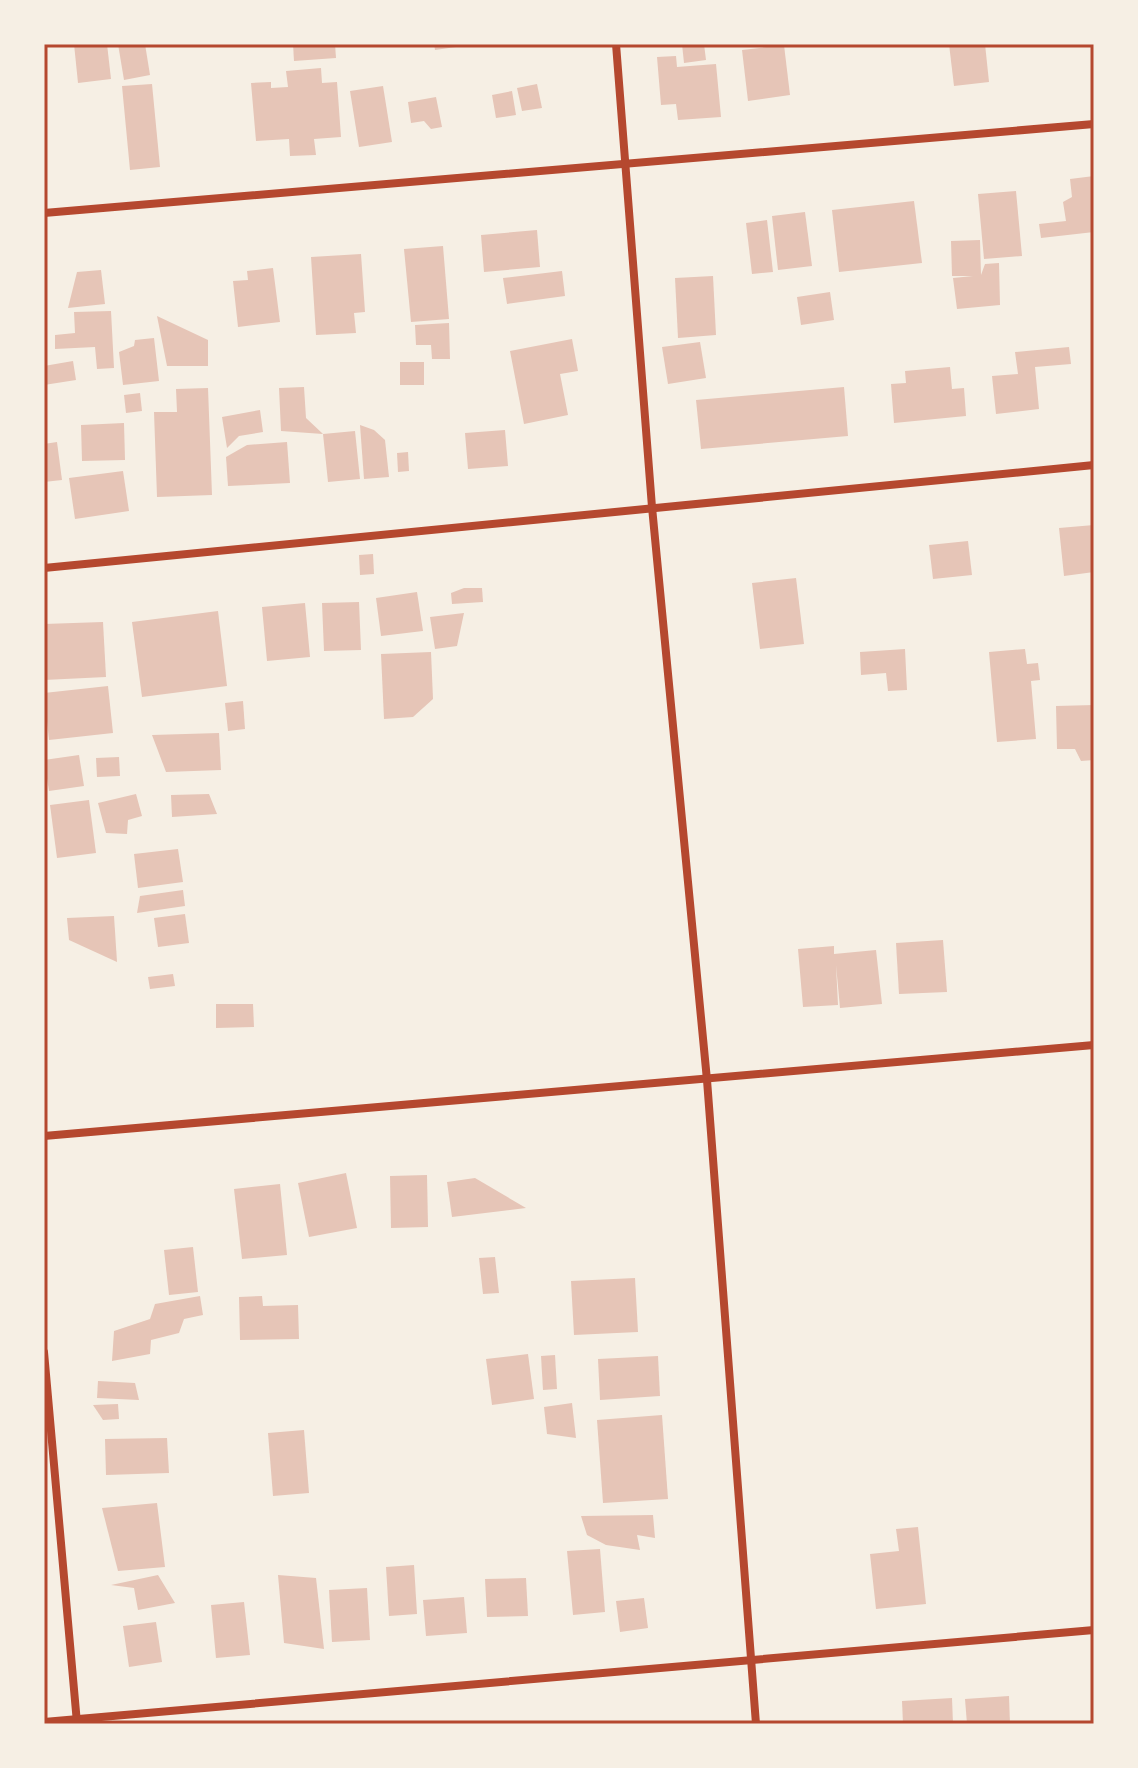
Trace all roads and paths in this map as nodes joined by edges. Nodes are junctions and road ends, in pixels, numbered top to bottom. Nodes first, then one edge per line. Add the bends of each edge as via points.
1 (616, 44) edge
2 (1094, 124) edge
3 (625, 166) junction
4 (44, 213) edge
5 (1094, 465) edge
6 (652, 507) junction
7 (44, 568) edge
8 (1094, 1045) edge
9 (707, 1080) junction
10 (44, 1136) edge
11 (44, 1352) edge
12 (1094, 1630) edge
13 (750, 1660) junction
14 (44, 1722) edge
15 (77, 1722) edge
16 (756, 1724) edge

1 - 3 street
2 - 3 street
3 - 4 street
3 - 6 street
5 - 6 street
6 - 7 street
6 - 9 street
8 - 9 street
9 - 10 street
9 - 13 street
11 - 15 street
12 - 13 street
13 - 15 street
13 - 16 street
14 - 15 street

